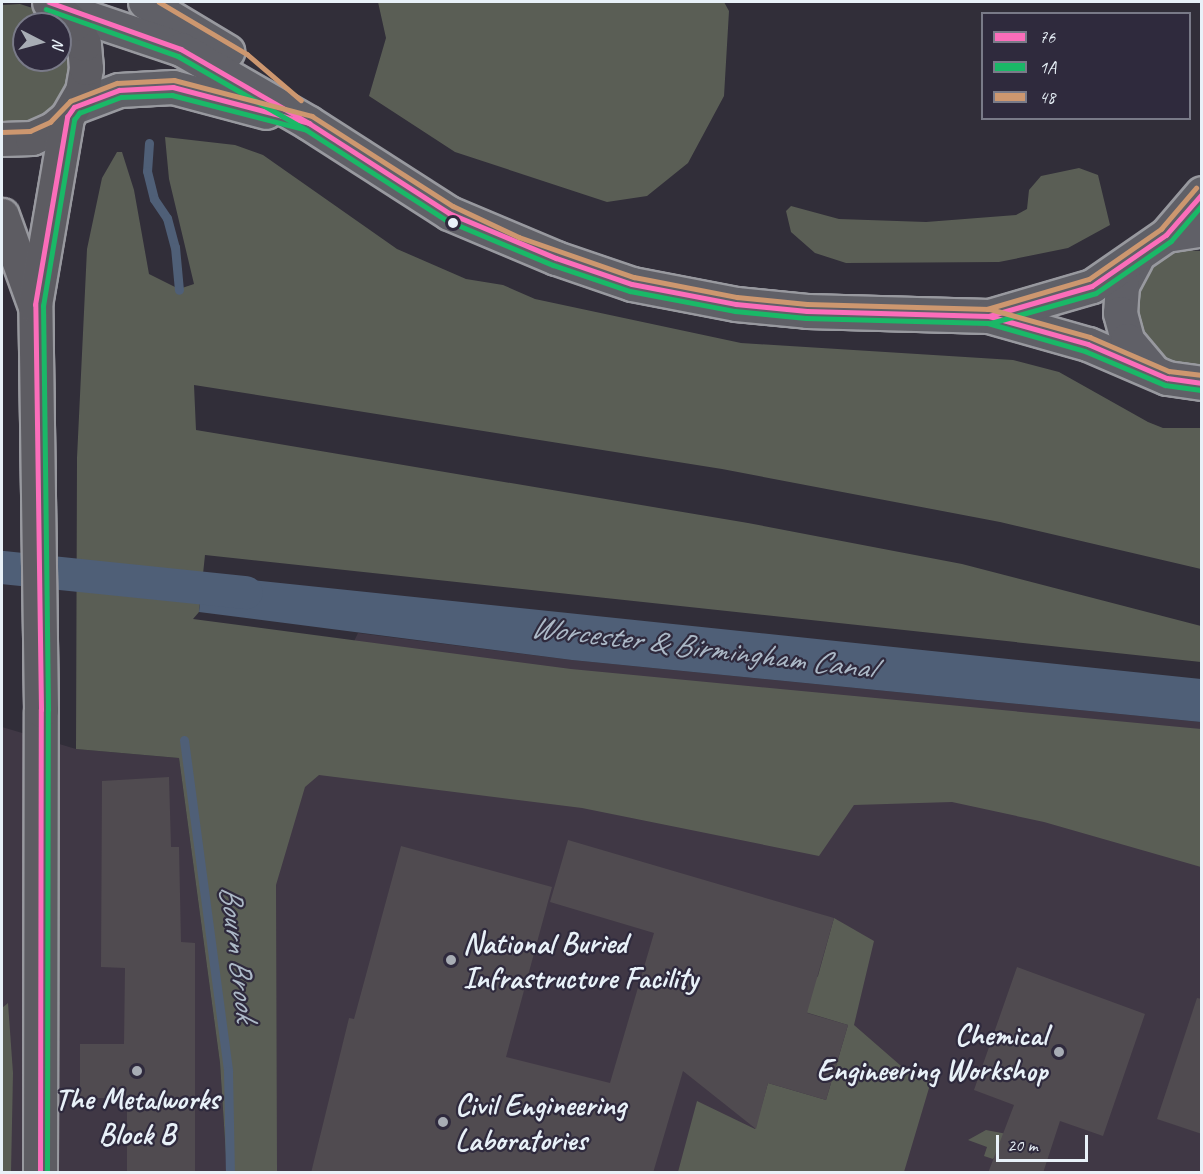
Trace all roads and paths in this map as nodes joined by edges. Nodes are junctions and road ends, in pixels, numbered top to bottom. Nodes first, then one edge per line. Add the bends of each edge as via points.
1 (145, 2) edge
2 (54, 5) edge
3 (70, 112) junction
4 (309, 123) junction
5 (2, 139) edge
6 (1202, 193) edge
7 (2, 215) edge
8 (1202, 229) edge
9 (1166, 235) junction
10 (1136, 259) junction
11 (35, 305) junction
12 (989, 316) junction
13 (1154, 371) junction
14 (1202, 382) edge
15 (40, 1173) edge

1 - 4 street via 243,60 290,97
2 - 3 highway via 74,24 84,44 86,68 82,91
2 - 4 street via 181,50
3 - 4 street via 119,90 173,87
3 - 5 highway via 32,138
3 - 11 highway
4 - 12 street via 449,213 516,244 632,284 748,305
6 - 9 street
7 - 11 highway
8 - 9 street
9 - 10 street
10 - 12 street via 1092,286
10 - 13 street via 1122,285 1121,320 1135,353
11 - 15 highway via 41,710
12 - 13 street via 1088,344
13 - 14 street via 1178,381

